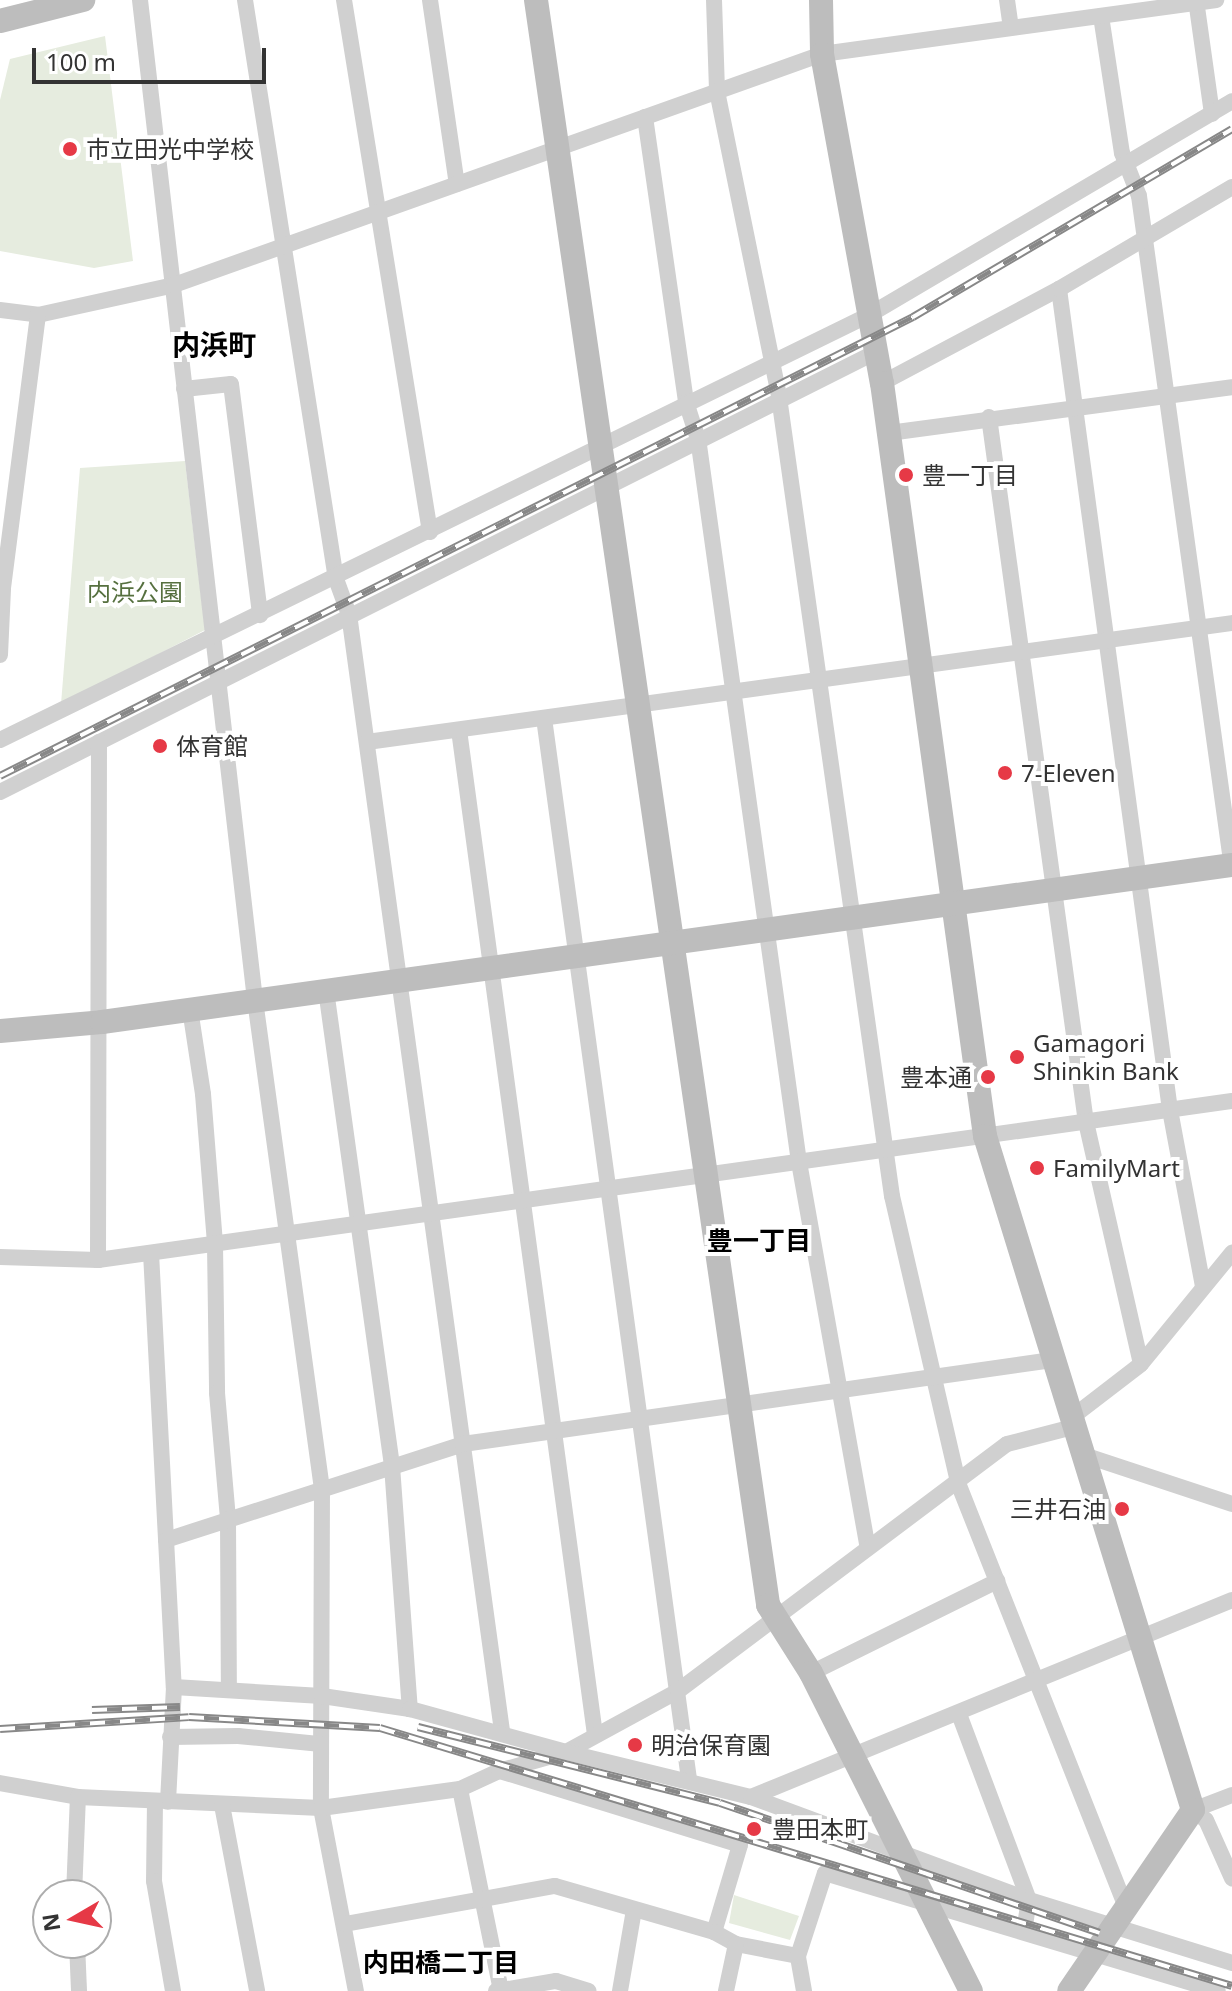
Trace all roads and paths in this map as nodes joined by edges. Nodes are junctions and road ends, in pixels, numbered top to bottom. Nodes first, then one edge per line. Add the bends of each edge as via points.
1 (83, 0) edge
2 (140, 0) edge
3 (245, 0) edge
4 (344, 0) edge
5 (430, 0) edge
6 (536, 0) edge
7 (714, 0) edge
8 (821, 0) edge
9 (1007, 0) edge
10 (1216, 0) edge
11 (1196, 1) edge
12 (7, 13) edge
13 (1101, 16) junction
14 (1011, 28) junction
15 (822, 54) junction
16 (717, 91) junction
17 (1232, 101) edge
18 (1212, 114) junction
19 (645, 117) junction
20 (558, 148) junction
21 (1126, 167) junction
22 (457, 184) junction
23 (1232, 187) edge
24 (379, 212) junction
25 (1146, 240) junction
26 (284, 246) junction
27 (174, 285) junction
28 (1059, 289) junction
29 (0, 310) edge
30 (38, 315) junction
31 (869, 315) junction
32 (876, 352) junction
33 (770, 365) junction
34 (882, 383) junction
35 (1232, 387) edge
36 (184, 389) junction
37 (1168, 394) junction
38 (779, 397) junction
39 (686, 402) junction
40 (1074, 407) junction
41 (989, 417) junction
42 (889, 433) junction
43 (698, 438) junction
44 (603, 445) junction
45 (610, 483) junction
46 (430, 532) junction
47 (336, 579) junction
48 (1, 588) edge
49 (349, 614) junction
50 (260, 615) junction
51 (1232, 623) edge
52 (1200, 628) junction
53 (215, 637) junction
54 (1106, 641) junction
55 (1021, 652) junction
56 (0, 655) edge
57 (921, 666) junction
58 (218, 680) junction
59 (818, 680) junction
60 (734, 692) junction
61 (641, 705) junction
62 (544, 718) junction
63 (459, 730) junction
64 (0, 740) edge
65 (99, 742) junction
66 (367, 742) junction
67 (0, 792) edge
68 (1232, 866) edge
69 (1137, 878) junction
70 (1053, 889) junction
71 (953, 903) junction
72 (850, 918) junction
73 (766, 929) junction
74 (674, 942) junction
75 (576, 956) junction
76 (491, 967) junction
77 (400, 980) junction
78 (326, 990) junction
79 (255, 1000) junction
80 (190, 1009) junction
81 (102, 1022) junction
82 (0, 1031) edge
83 (1232, 1101) edge
84 (1170, 1110) junction
85 (1086, 1122) junction
86 (985, 1136) junction
87 (885, 1150) junction
88 (799, 1162) junction
89 (704, 1175) junction
90 (608, 1189) junction
91 (523, 1201) junction
92 (432, 1213) junction
93 (359, 1224) junction
94 (288, 1234) junction
95 (215, 1244) junction
96 (151, 1253) junction
97 (1232, 1253) edge
98 (0, 1257) edge
99 (98, 1260) junction
100 (1203, 1287) junction
101 (1052, 1360) junction
102 (1141, 1364) junction
103 (937, 1376) junction
104 (840, 1390) junction
105 (737, 1405) junction
106 (640, 1419) junction
107 (1072, 1422) junction
108 (554, 1431) junction
109 (463, 1444) junction
110 (1081, 1454) junction
111 (392, 1466) junction
112 (958, 1483) junction
113 (322, 1487) junction
114 (1232, 1504) edge
115 (228, 1519) junction
116 (166, 1540) junction
117 (868, 1548) junction
118 (997, 1581) junction
119 (1232, 1600) edge
120 (781, 1618) junction
121 (1140, 1640) junction
122 (811, 1673) junction
123 (1036, 1681) junction
124 (174, 1687) junction
125 (229, 1690) junction
126 (678, 1691) junction
127 (322, 1696) junction
128 (410, 1709) junction
129 (959, 1714) junction
130 (502, 1731) junction
131 (595, 1734) junction
132 (170, 1737) junction
133 (319, 1744) junction
134 (566, 1752) junction
135 (853, 1755) junction
136 (499, 1771) junction
137 (689, 1779) junction
138 (0, 1783) edge
139 (460, 1789) junction
140 (1232, 1795) edge
141 (78, 1797) junction
142 (751, 1797) junction
143 (161, 1801) junction
144 (222, 1805) junction
145 (321, 1808) junction
146 (1193, 1810) junction
147 (901, 1850) junction
148 (1232, 1878) edge
149 (75, 1879) edge
150 (482, 1898) junction
151 (1029, 1900) junction
152 (929, 1904) junction
153 (634, 1910) junction
154 (1120, 1916) junction
155 (345, 1924) junction
156 (714, 1932) junction
157 (1024, 1932) junction
158 (736, 1944) junction
159 (1095, 1954) junction
160 (798, 1956) junction
161 (78, 1959) edge
162 (1232, 1963) edge
163 (1168, 1984) edge
164 (964, 1990) edge
165 (79, 1991) edge
166 (173, 1991) edge
167 (257, 1991) edge
168 (356, 1991) edge
169 (499, 1991) edge
170 (589, 1991) edge
171 (620, 1991) edge
172 (726, 1991) edge
173 (804, 1991) edge
174 (1069, 1991) edge
175 (1218, 1991) edge

1 - 12 street
2 - 27 street
3 - 26 street
4 - 24 street
5 - 22 street
6 - 20 street
7 - 16 street
8 - 15 street
9 - 14 street
10 - 11 street
11 - 13 street
11 - 18 street
13 - 14 street
13 - 21 street
14 - 15 street
15 - 16 street
15 - 31 street
16 - 19 street
16 - 33 street
17 - 18 street
18 - 21 street
19 - 20 street
19 - 39 street
20 - 22 street
20 - 44 street
21 - 25 street via 1139,196
21 - 31 street
22 - 24 street
23 - 25 street
24 - 26 street
24 - 46 street
25 - 28 street
25 - 37 street
26 - 27 street
26 - 47 street
27 - 30 street
27 - 36 street
28 - 34 street
28 - 40 street
29 - 30 street
30 - 48 street
31 - 32 street
31 - 33 street
32 - 34 street
32 - 38 street
33 - 38 street
33 - 39 street
34 - 42 street
35 - 37 street
36 - 50 street via 231,384
36 - 53 street
37 - 40 street
37 - 52 street
38 - 43 street
38 - 59 street
39 - 43 street
39 - 44 street
40 - 41 street
40 - 54 street
41 - 42 street
41 - 55 street
42 - 57 street
43 - 45 street
43 - 60 street
44 - 45 street
44 - 46 street
45 - 49 street via 441,573
45 - 61 street
46 - 47 street
47 - 49 street
47 - 50 street
48 - 56 street
49 - 58 street
49 - 66 street
50 - 53 street
51 - 52 street
52 - 54 street
52 - 68 street
53 - 58 street
53 - 64 street
54 - 55 street
54 - 69 street
55 - 57 street
55 - 70 street
57 - 59 street
57 - 71 street
58 - 65 street
58 - 79 street
59 - 60 street
59 - 72 street
60 - 61 street
60 - 73 street
61 - 62 street
61 - 74 street
62 - 63 street
62 - 75 street
63 - 66 street
63 - 76 street
65 - 67 street
65 - 81 street
66 - 77 street
68 - 69 street
69 - 70 street
69 - 84 street
70 - 71 street
70 - 85 street
71 - 72 street
71 - 86 street
72 - 73 street
72 - 87 street
73 - 74 street
73 - 88 street
74 - 75 street
74 - 89 street
75 - 76 street
75 - 90 street
76 - 77 street
76 - 91 street
77 - 78 street
77 - 92 street
78 - 79 street
78 - 93 street
79 - 80 street
79 - 94 street
80 - 81 street
80 - 95 street
81 - 82 street
81 - 99 street
83 - 84 street
84 - 85 street
84 - 100 street
85 - 86 street
85 - 102 street
86 - 87 street
86 - 101 street
87 - 88 street
87 - 103 street
88 - 89 street
88 - 104 street
89 - 90 street
89 - 105 street
90 - 91 street
90 - 106 street
91 - 92 street
91 - 108 street
92 - 93 street
92 - 109 street
93 - 94 street
93 - 111 street
94 - 95 street
94 - 113 street
95 - 96 street
95 - 115 street via 217,1393
96 - 99 street
96 - 116 street
97 - 100 street
98 - 99 street
100 - 102 street
101 - 103 street
101 - 107 street
102 - 107 street
103 - 104 street
103 - 112 street
104 - 105 street
104 - 117 street
105 - 106 street
105 - 120 street via 768,1605
106 - 108 street
106 - 126 street
107 - 110 street
107 - 112 street via 1007,1444
108 - 109 street
108 - 131 street
109 - 111 street
109 - 130 street
110 - 114 street
110 - 121 street
111 - 113 street
111 - 128 street
112 - 117 street
112 - 118 street
113 - 115 street
113 - 127 street
115 - 116 street
115 - 125 street
116 - 124 street
117 - 120 street
118 - 122 street
118 - 123 street
119 - 121 street
120 - 122 street
120 - 126 street
121 - 123 street
121 - 146 street
122 - 135 street
123 - 129 street
123 - 154 street
124 - 125 street
124 - 132 street
125 - 127 street
126 - 131 street
126 - 137 street
127 - 128 street
127 - 133 street
128 - 130 street
129 - 135 street
129 - 151 street
130 - 134 street
131 - 134 street
132 - 133 street via 238,1736
132 - 143 street
133 - 145 street
134 - 136 street
134 - 137 street
135 - 142 street
135 - 147 street
136 - 139 street
136 - 156 street via 740,1845
137 - 142 street
138 - 141 street
139 - 145 street
139 - 150 street
140 - 146 street
141 - 143 street
141 - 149 street
142 - 147 street
143 - 144 street
143 - 166 street via 154,1881
144 - 145 street
144 - 167 street
145 - 155 street
146 - 148 street via 1206,1820
146 - 154 street
147 - 151 street
147 - 152 street
150 - 153 street via 555,1886
150 - 155 street
150 - 169 street
151 - 154 street via 1097,1923
151 - 157 street
152 - 157 street
152 - 160 street via 825,1873
152 - 164 street
153 - 156 street
153 - 171 street
154 - 159 street
154 - 162 street via 1130,1933
155 - 168 street
156 - 158 street
157 - 159 street
158 - 160 street
158 - 172 street
159 - 163 street
159 - 174 street
160 - 173 street
161 - 165 street
163 - 175 street
169 - 170 street via 556,1981

